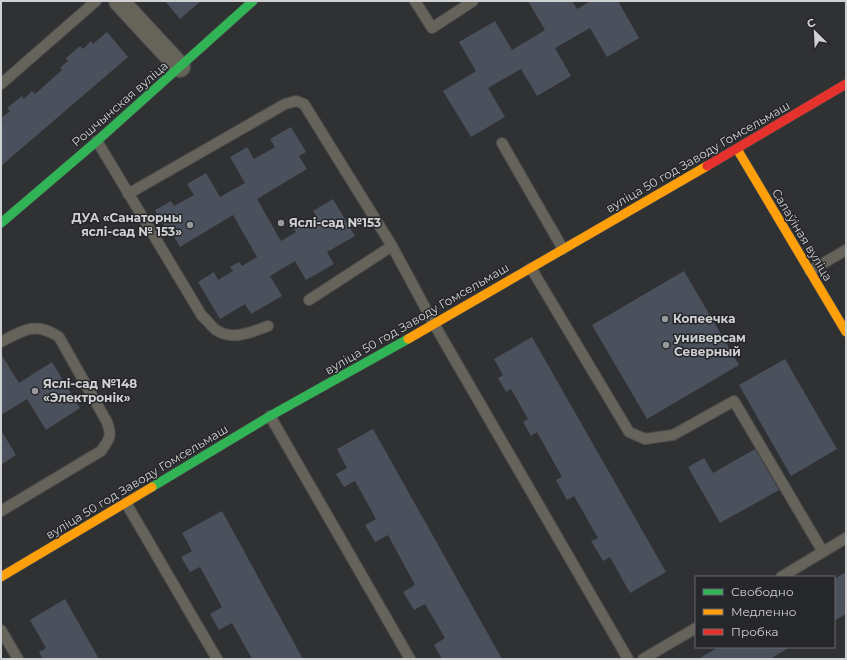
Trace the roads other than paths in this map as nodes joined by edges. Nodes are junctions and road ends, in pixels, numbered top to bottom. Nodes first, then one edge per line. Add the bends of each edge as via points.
1 (96, 1) edge
2 (119, 1) edge
3 (253, 1) edge
4 (415, 1) edge
5 (473, 1) edge
6 (180, 67) junction
7 (1, 84) edge
8 (846, 84) edge
9 (97, 141) junction
10 (502, 143) dead end
11 (737, 149) junction
12 (128, 194) junction
13 (1, 223) edge
14 (392, 246) junction
15 (563, 249) junction
16 (846, 250) edge
17 (531, 268) junction
18 (810, 271) junction
19 (309, 300) dead end
20 (434, 324) junction
21 (268, 326) dead end
22 (846, 332) edge
23 (1, 342) edge
24 (270, 416) junction
25 (126, 503) junction
26 (1, 510) edge
27 (846, 538) edge
28 (823, 552) junction
29 (783, 576) edge
30 (1, 577) edge
31 (695, 629) edge
32 (1, 630) edge
33 (18, 659) edge
34 (217, 659) edge
35 (410, 659) edge
36 (628, 659) edge
37 (643, 659) edge

1 - 7 lane
2 - 6 street
3 - 6 street, Рошчынская вуліца
4 - 5 lane via 432,28
6 - 9 street, Рошчынская вуліца
8 - 11 street, вуліца 50 год Заводу Гомсельмаш
9 - 12 lane
9 - 13 street, Рошчынская вуліца
10 - 15 lane
11 - 15 street, вуліца 50 год Заводу Гомсельмаш
11 - 18 street, Салаўіная вуліца
12 - 14 lane via 285,104 296,101 304,104
12 - 21 lane via 202,316 217,330 232,335 248,334
14 - 19 lane
14 - 20 lane
15 - 17 street, вуліца 50 год Заводу Гомсельмаш
16 - 18 lane
17 - 20 street, вуліца 50 год Заводу Гомсельмаш
17 - 28 lane via 628,432 645,439 673,435 734,401
18 - 22 street, Салаўіная вуліца
20 - 24 street, вуліца 50 год Заводу Гомсельмаш
20 - 36 lane
23 - 26 lane via 32,328 49,330 59,337 111,432 108,442 101,451
24 - 25 street, вуліца 50 год Заводу Гомсельмаш
24 - 35 lane
25 - 30 street, вуліца 50 год Заводу Гомсельмаш
25 - 34 lane
27 - 28 lane
28 - 29 lane
31 - 37 lane
32 - 33 lane

